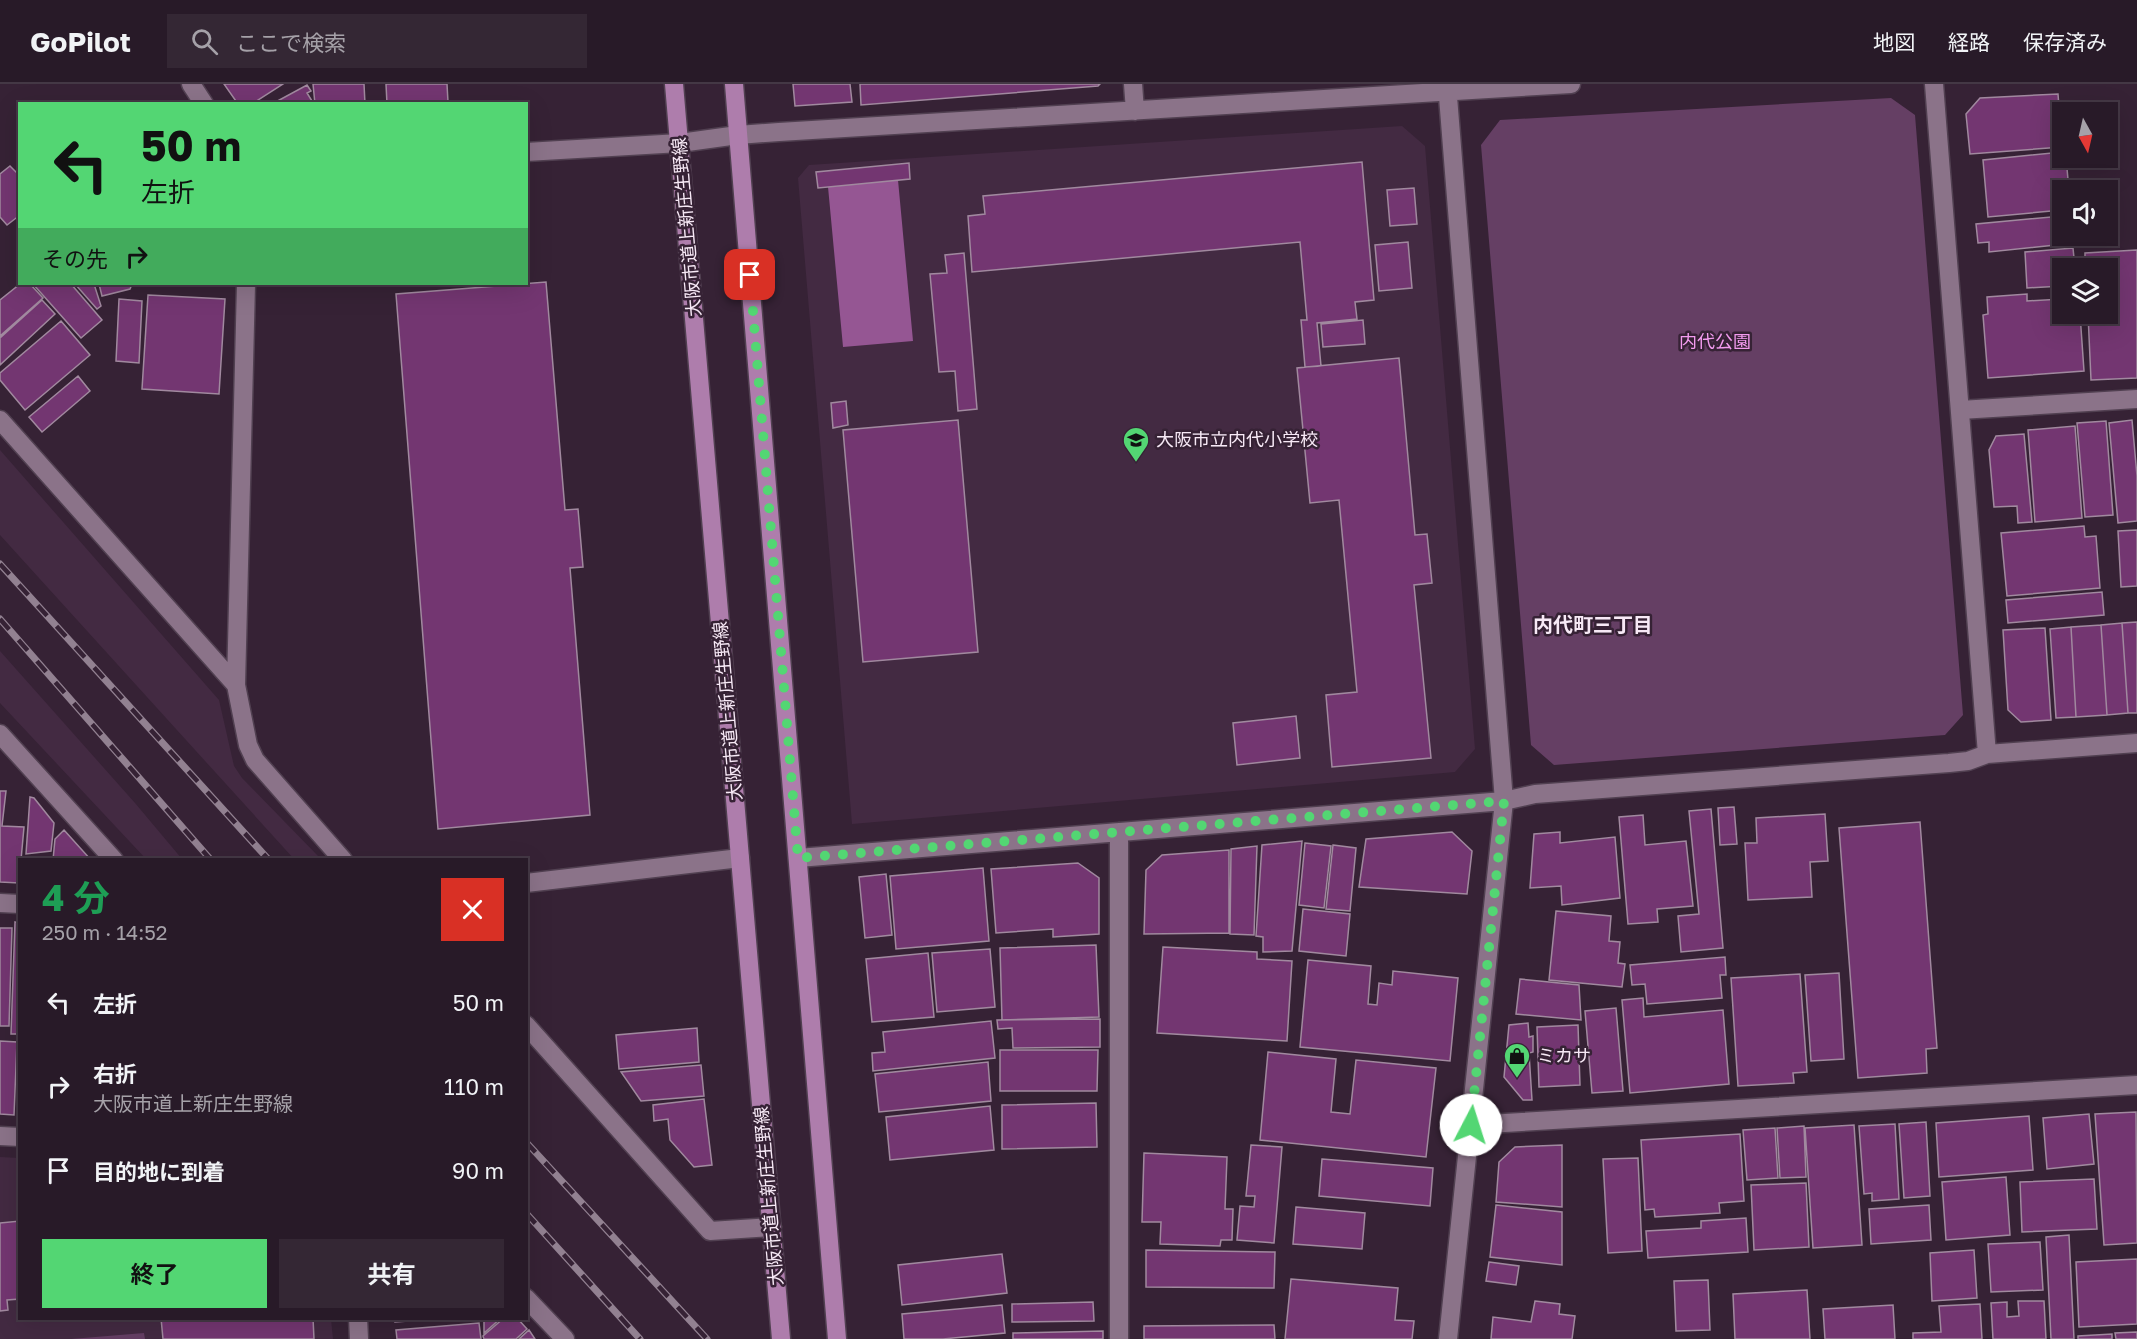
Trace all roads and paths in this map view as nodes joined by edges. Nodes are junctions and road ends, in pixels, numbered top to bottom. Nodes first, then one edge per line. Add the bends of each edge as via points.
1 (191, 84) edge
2 (674, 84) edge
3 (734, 84) edge
4 (1133, 84) edge
5 (1571, 84) edge
6 (1934, 84) edge
7 (1447, 88) edge
8 (203, 102) edge
9 (1135, 111) junction
10 (738, 135) junction
11 (680, 143) junction
12 (528, 152) edge
13 (246, 285) edge
14 (2137, 399) edge
15 (1960, 410) junction
16 (0, 420) edge
17 (236, 685) junction
18 (0, 734) edge
19 (2137, 743) edge
20 (1987, 754) junction
21 (1504, 801) junction
22 (1119, 832) junction
23 (112, 858) edge
24 (341, 858) edge
25 (740, 858) junction
26 (798, 858) junction
27 (528, 883) edge
28 (0, 903) edge
29 (18, 904) edge
30 (528, 1027) edge
31 (2137, 1084) edge
32 (1471, 1125) junction
33 (0, 1136) edge
34 (18, 1137) edge
35 (772, 1227) junction
36 (528, 1300) edge
37 (358, 1320) edge
38 (359, 1339) edge
39 (565, 1339) edge
40 (781, 1339) edge
41 (837, 1339) edge
42 (1119, 1339) edge
43 (1448, 1339) edge

1 - 8 street
2 - 11 main road, 大阪市道上新庄生野線
3 - 10 main road
4 - 9 street
5 - 7 street
6 - 15 street
7 - 9 street
7 - 21 street
9 - 10 street
10 - 11 street
10 - 26 main road
11 - 12 street
11 - 25 main road, 大阪市道上新庄生野線
13 - 17 street
14 - 15 street
15 - 20 street
16 - 17 street
17 - 24 street via 248,745 255,760
18 - 23 street
19 - 20 street
20 - 21 street via 1949,763 1535,795
21 - 22 street
21 - 32 street
22 - 26 street
22 - 42 street
25 - 27 street
25 - 35 main road, 大阪市道上新庄生野線
26 - 41 main road
28 - 29 street
30 - 35 street via 710,1231
31 - 32 street
32 - 43 street
33 - 34 street
35 - 40 main road, 大阪市道上新庄生野線
36 - 39 street
37 - 38 street

